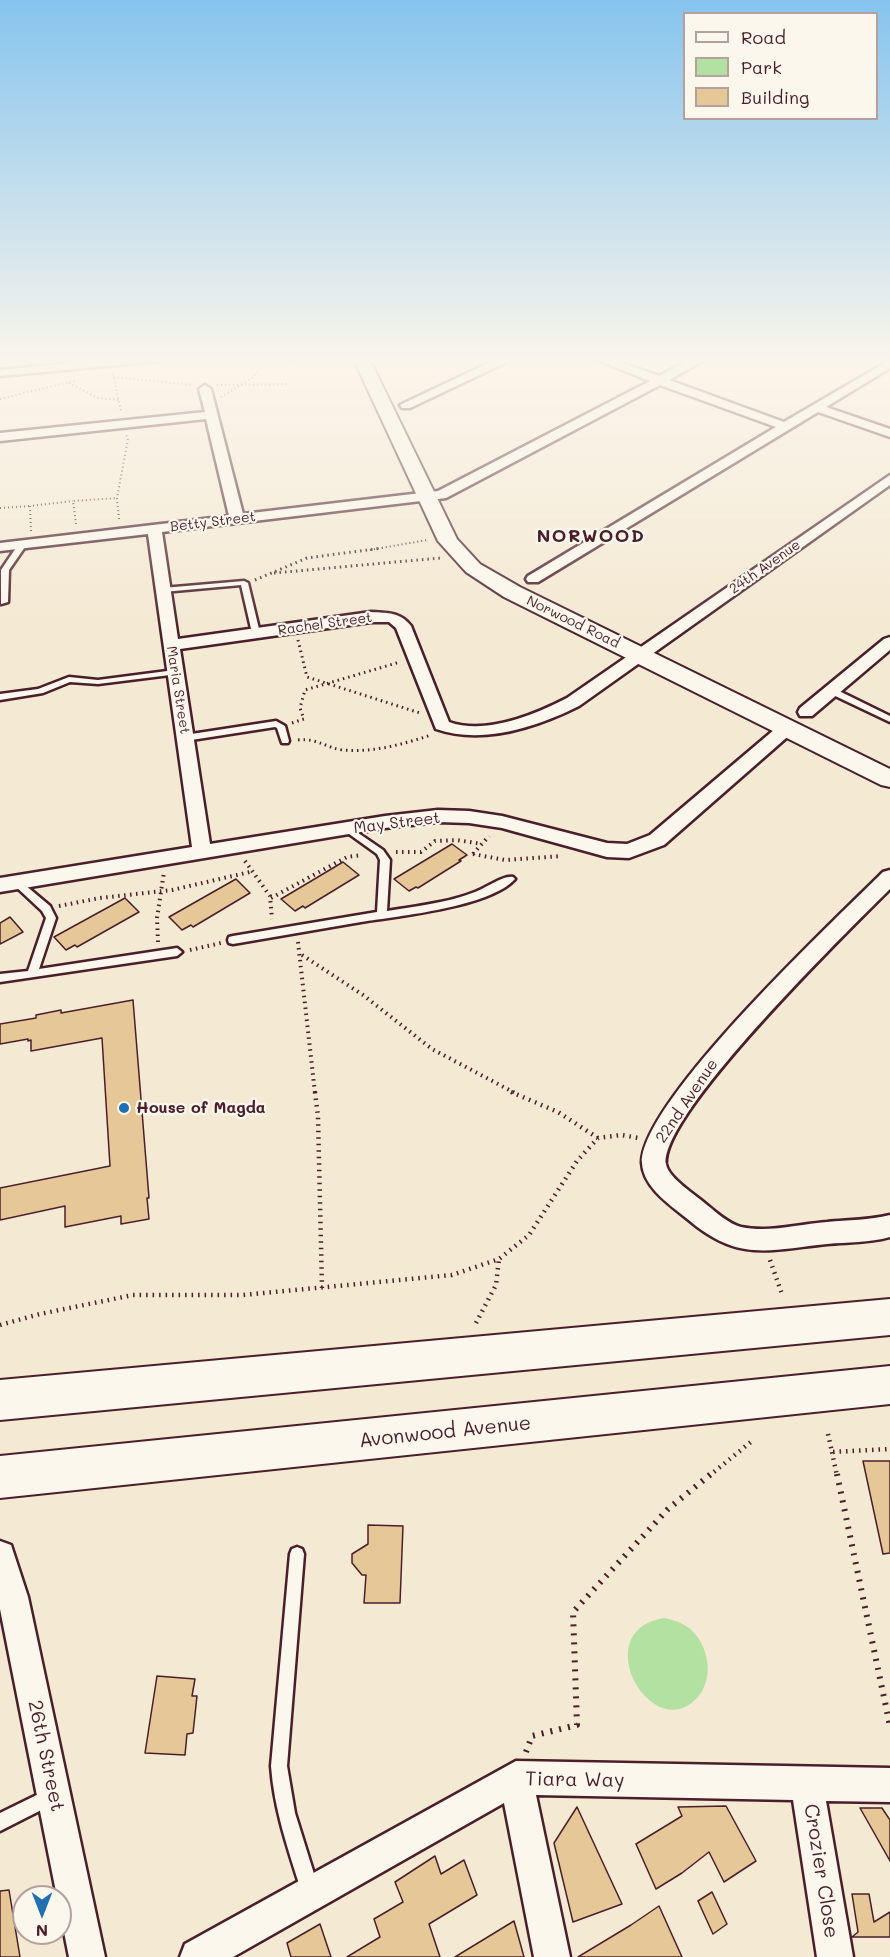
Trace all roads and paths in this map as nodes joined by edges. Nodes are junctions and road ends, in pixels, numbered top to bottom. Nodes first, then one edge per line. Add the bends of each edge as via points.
1 (126, 449) edge
2 (220, 449) edge
3 (405, 449) edge
4 (528, 449) edge
5 (747, 449) edge
6 (890, 479) edge
7 (427, 496) junction
8 (117, 498) junction
9 (73, 501) junction
10 (30, 506) junction
11 (0, 508) edge
12 (237, 519) junction
13 (153, 529) junction
14 (121, 533) junction
15 (78, 538) junction
16 (434, 539) dead end
17 (27, 544) junction
18 (0, 547) edge
19 (447, 557) dead end
20 (533, 579) dead end
21 (163, 590) junction
22 (4, 602) dead end
23 (295, 628) junction
24 (256, 633) junction
25 (890, 642) edge
26 (171, 645) junction
27 (640, 656) junction
28 (415, 657) junction
29 (175, 672) junction
30 (325, 684) junction
31 (832, 691) junction
32 (0, 697) edge
33 (806, 712) dead end
34 (436, 714) junction
35 (890, 719) edge
36 (281, 726) junction
37 (787, 728) junction
38 (448, 729) junction
39 (185, 738) junction
40 (285, 741) joint
41 (890, 779) edge
42 (348, 829) junction
43 (488, 838) dead end
44 (202, 852) junction
45 (556, 857) dead end
46 (246, 864) dead end
47 (250, 872) junction
48 (890, 877) edge
49 (164, 878) dead end
50 (510, 879) dead end
51 (8, 883) edge
52 (162, 891) junction
53 (46, 909) junction
54 (382, 915) junction
55 (273, 933) junction
56 (233, 940) joint
57 (177, 952) joint
58 (301, 954) junction
59 (158, 955) junction
60 (32, 974) junction
61 (0, 978) edge
62 (598, 1138) junction
63 (658, 1142) junction
64 (890, 1226) edge
65 (763, 1239) junction
66 (500, 1259) junction
67 (322, 1288) junction
68 (782, 1294) dead end
69 (890, 1317) edge
70 (476, 1323) dead end
71 (0, 1325) edge
72 (890, 1385) edge
73 (0, 1400) edge
74 (828, 1434) dead end
75 (752, 1441) dead end
76 (890, 1449) edge
77 (832, 1452) junction
78 (0, 1477) edge
79 (297, 1554) dead end
80 (0, 1556) edge
81 (6, 1600) edge
82 (890, 1726) edge
83 (516, 1778) junction
84 (807, 1785) junction
85 (890, 1785) edge
86 (54, 1794) junction
87 (0, 1822) edge
88 (311, 1893) junction
89 (87, 1957) edge
90 (198, 1957) edge
91 (552, 1957) edge
92 (835, 1957) edge

1 - 8 path
2 - 12 street
3 - 7 street, Norwood Road
4 - 7 street, Betty Street via 441,495
5 - 20 street
6 - 27 street, 24th Avenue
7 - 12 street, Betty Street
7 - 27 street, Norwood Road via 453,547 481,574
8 - 9 path
8 - 14 path
9 - 10 path
9 - 15 path
10 - 11 path
10 - 17 path
12 - 13 street, Betty Street
13 - 14 street, Betty Street
13 - 21 street, Maria Street
14 - 15 street, Betty Street
15 - 17 street, Betty Street
16 - 19 path via 307,558 271,574
17 - 18 street, Betty Street
17 - 22 lane via 4,570
21 - 24 lane via 244,583
21 - 26 street, Maria Street
23 - 24 street, Rachel Street
23 - 28 street, Rachel Street via 381,616 393,618 403,626
23 - 30 path via 307,677
24 - 26 street, Rachel Street
25 - 31 street
26 - 29 street, Maria Street
27 - 37 street, Norwood Road
27 - 38 street via 549,715 492,727
28 - 30 path
28 - 34 street, Rachel Street
29 - 32 lane via 98,682 69,679 40,691
29 - 39 street, Maria Street
30 - 34 path via 417,713
30 - 36 path via 305,690 300,708 304,719
31 - 33 street
31 - 35 lane
34 - 38 street, Rachel Street
36 - 39 lane
36 - 40 lane
37 - 41 street, Norwood Road
37 - 42 street, May Street via 657,840 629,851 607,850 470,817 411,818
38 - 40 path via 418,740 342,750 313,738
39 - 44 street, Maria Street
42 - 44 street, May Street
42 - 54 lane via 385,860
43 - 45 path via 473,854 505,860
44 - 51 street, May Street
46 - 47 path
47 - 52 path
47 - 55 path via 271,898
48 - 63 street, 22nd Avenue via 728,1044 695,1085
49 - 52 path
50 - 54 lane via 466,901
51 - 53 lane
52 - 53 path
52 - 59 path via 157,918
53 - 60 lane via 51,918
54 - 55 lane
55 - 56 lane
55 - 58 path via 298,941
56 - 57 path
57 - 59 lane
58 - 62 path via 363,994 432,1049 502,1088 558,1112
58 - 67 path via 318,1118
59 - 60 lane
60 - 61 lane
62 - 63 path via 621,1134
62 - 66 path via 577,1161 530,1235
63 - 65 street, 22nd Avenue via 654,1165 664,1182 726,1232 741,1238
64 - 65 street, 22nd Avenue
65 - 68 path
66 - 67 path via 452,1275
66 - 70 path via 496,1284
67 - 71 path via 243,1295 133,1295
69 - 73 street
72 - 78 street, Avonwood Avenue
74 - 77 path
75 - 83 path via 668,1509 573,1612 577,1725 532,1736
76 - 77 path
77 - 82 path
79 - 88 lane via 280,1789
80 - 81 street, 26th Street
81 - 86 street, 26th Street
83 - 84 street, Tiara Way
83 - 88 street, Tiara Way
83 - 91 street
84 - 85 street, Tiara Way
84 - 92 street, Crozier Close
86 - 87 lane
86 - 89 street, 26th Street
88 - 90 street, Tiara Way

